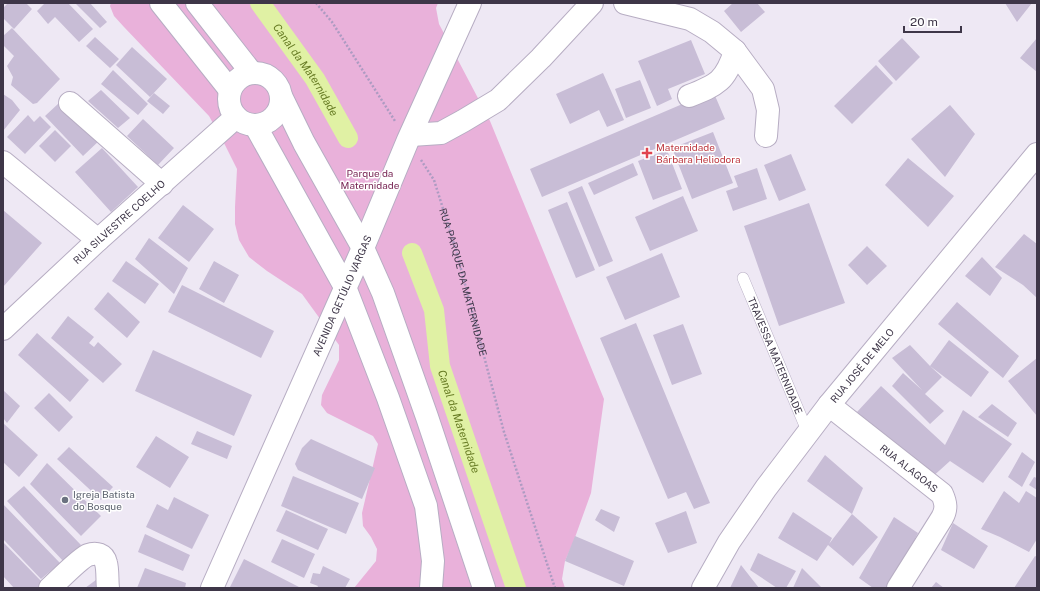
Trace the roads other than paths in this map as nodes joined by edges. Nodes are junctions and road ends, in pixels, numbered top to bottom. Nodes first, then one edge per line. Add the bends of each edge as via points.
1 (161, 3) edge
2 (197, 3) edge
3 (470, 3) edge
4 (592, 3) edge
5 (625, 3) edge
6 (735, 51) junction
7 (251, 72) junction
8 (230, 90) junction
9 (689, 96) dead end
10 (282, 98) junction
11 (70, 103) dead end
12 (245, 121) junction
13 (766, 136) dead end
14 (410, 137) junction
15 (1037, 154) edge
16 (3, 162) edge
17 (162, 184) junction
18 (98, 240) junction
19 (363, 248) junction
20 (743, 278) dead end
21 (345, 287) junction
22 (3, 329) edge
23 (829, 405) junction
24 (808, 433) junction
25 (50, 588) edge
26 (108, 588) edge
27 (212, 588) edge
28 (431, 588) edge
29 (484, 588) edge
30 (703, 588) edge
31 (898, 588) edge

1 - 8 street
2 - 7 street
3 - 14 street, AVENIDA GETÚLIO VARGAS
4 - 14 street via 498,100 441,133
5 - 6 street via 690,19 712,32
6 - 9 street via 722,78 709,88
6 - 13 street via 763,89 768,110
7 - 8 street via 238,78
7 - 10 street via 261,72 269,76 276,82
8 - 12 street via 229,104
10 - 12 street via 277,114 271,120 263,124
10 - 19 street via 304,143
11 - 17 street
12 - 17 street, RUA SILVESTRE COELHO
12 - 21 street
14 - 19 street, AVENIDA GETÚLIO VARGAS
15 - 23 street, RUA JOSÉ DE MELO
16 - 18 street
17 - 18 street, RUA SILVESTRE COELHO
18 - 22 street, RUA SILVESTRE COELHO
19 - 21 street, AVENIDA GETÚLIO VARGAS
19 - 29 street via 383,294
20 - 24 lane, TRAVESSA MATERNIDADE
21 - 27 street, AVENIDA GETÚLIO VARGAS
21 - 28 street via 426,506 433,561
23 - 24 street, RUA JOSÉ DE MELO
23 - 31 street, RUA ALAGOAS via 942,494 945,501 946,510 942,518
24 - 30 street, RUA JOSÉ DE MELO via 729,542
25 - 26 street via 84,557 99,554 106,562

